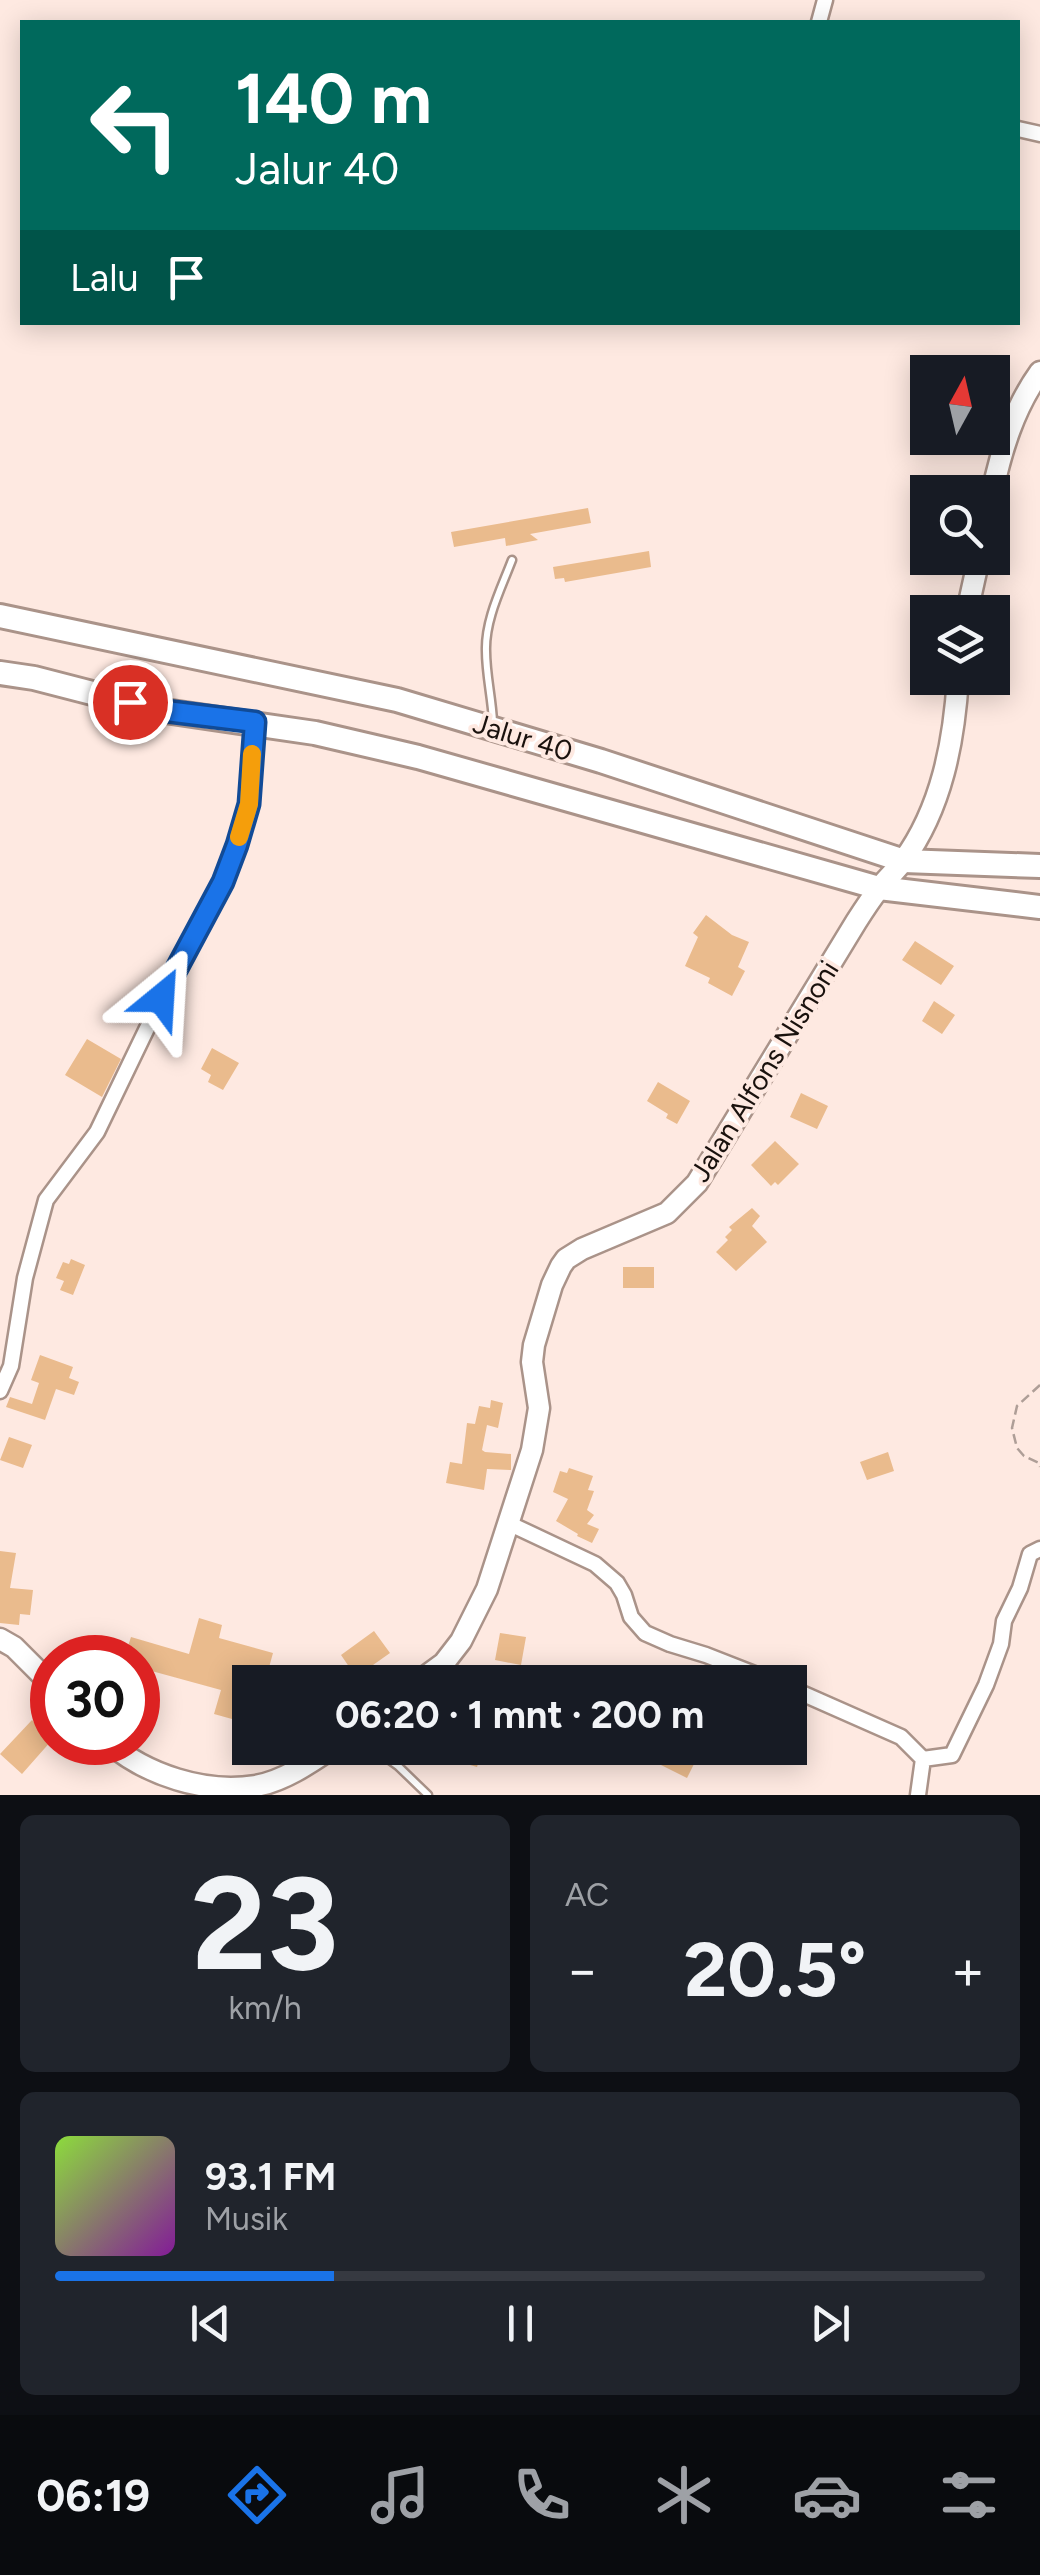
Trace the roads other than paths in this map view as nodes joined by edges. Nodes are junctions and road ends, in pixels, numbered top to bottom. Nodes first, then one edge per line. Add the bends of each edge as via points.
1 (1040, 372) edge
2 (997, 475) edge
3 (512, 560) dead end
4 (0, 616) edge
5 (0, 673) edge
6 (957, 695) edge
7 (255, 722) junction
8 (494, 728) junction
9 (904, 861) junction
10 (1040, 866) edge
11 (878, 888) junction
12 (1040, 907) edge
13 (0, 1392) edge
14 (508, 1523) junction
15 (1040, 1549) edge
16 (0, 1639) edge
17 (30, 1663) edge
18 (441, 1665) edge
19 (731, 1665) edge
20 (807, 1696) edge
21 (923, 1759) junction
22 (142, 1765) edge
23 (307, 1765) edge
24 (397, 1765) edge
25 (260, 1791) edge
26 (428, 1795) edge
27 (918, 1795) edge

1 - 2 main road via 1007,436
3 - 8 lane via 486,639
4 - 8 highway, Jalur 40 via 397,700
5 - 7 highway, Jalur 40 via 158,710
6 - 9 main road, Jalan Alfons Nisnoni via 948,761
7 - 11 highway, Jalur 40 via 490,776
7 - 13 street via 249,804 223,882 98,1132 46,1200
8 - 9 highway, Jalur 40
9 - 10 highway, Jalur 40
9 - 11 main road, Jalan Alfons Nisnoni
11 - 12 highway, Jalur 40
11 - 14 main road, Jalan Alfons Nisnoni via 697,1183 666,1213 582,1249 561,1266 534,1345 538,1408 532,1450
14 - 18 main road, Jalan Alfons Nisnoni via 477,1613
14 - 19 street via 606,1572 645,1632
15 - 21 street via 1030,1554 1002,1644 952,1755
16 - 17 main road
20 - 21 street via 901,1737
21 - 27 street
22 - 25 main road via 180,1780
23 - 25 main road
24 - 26 lane

